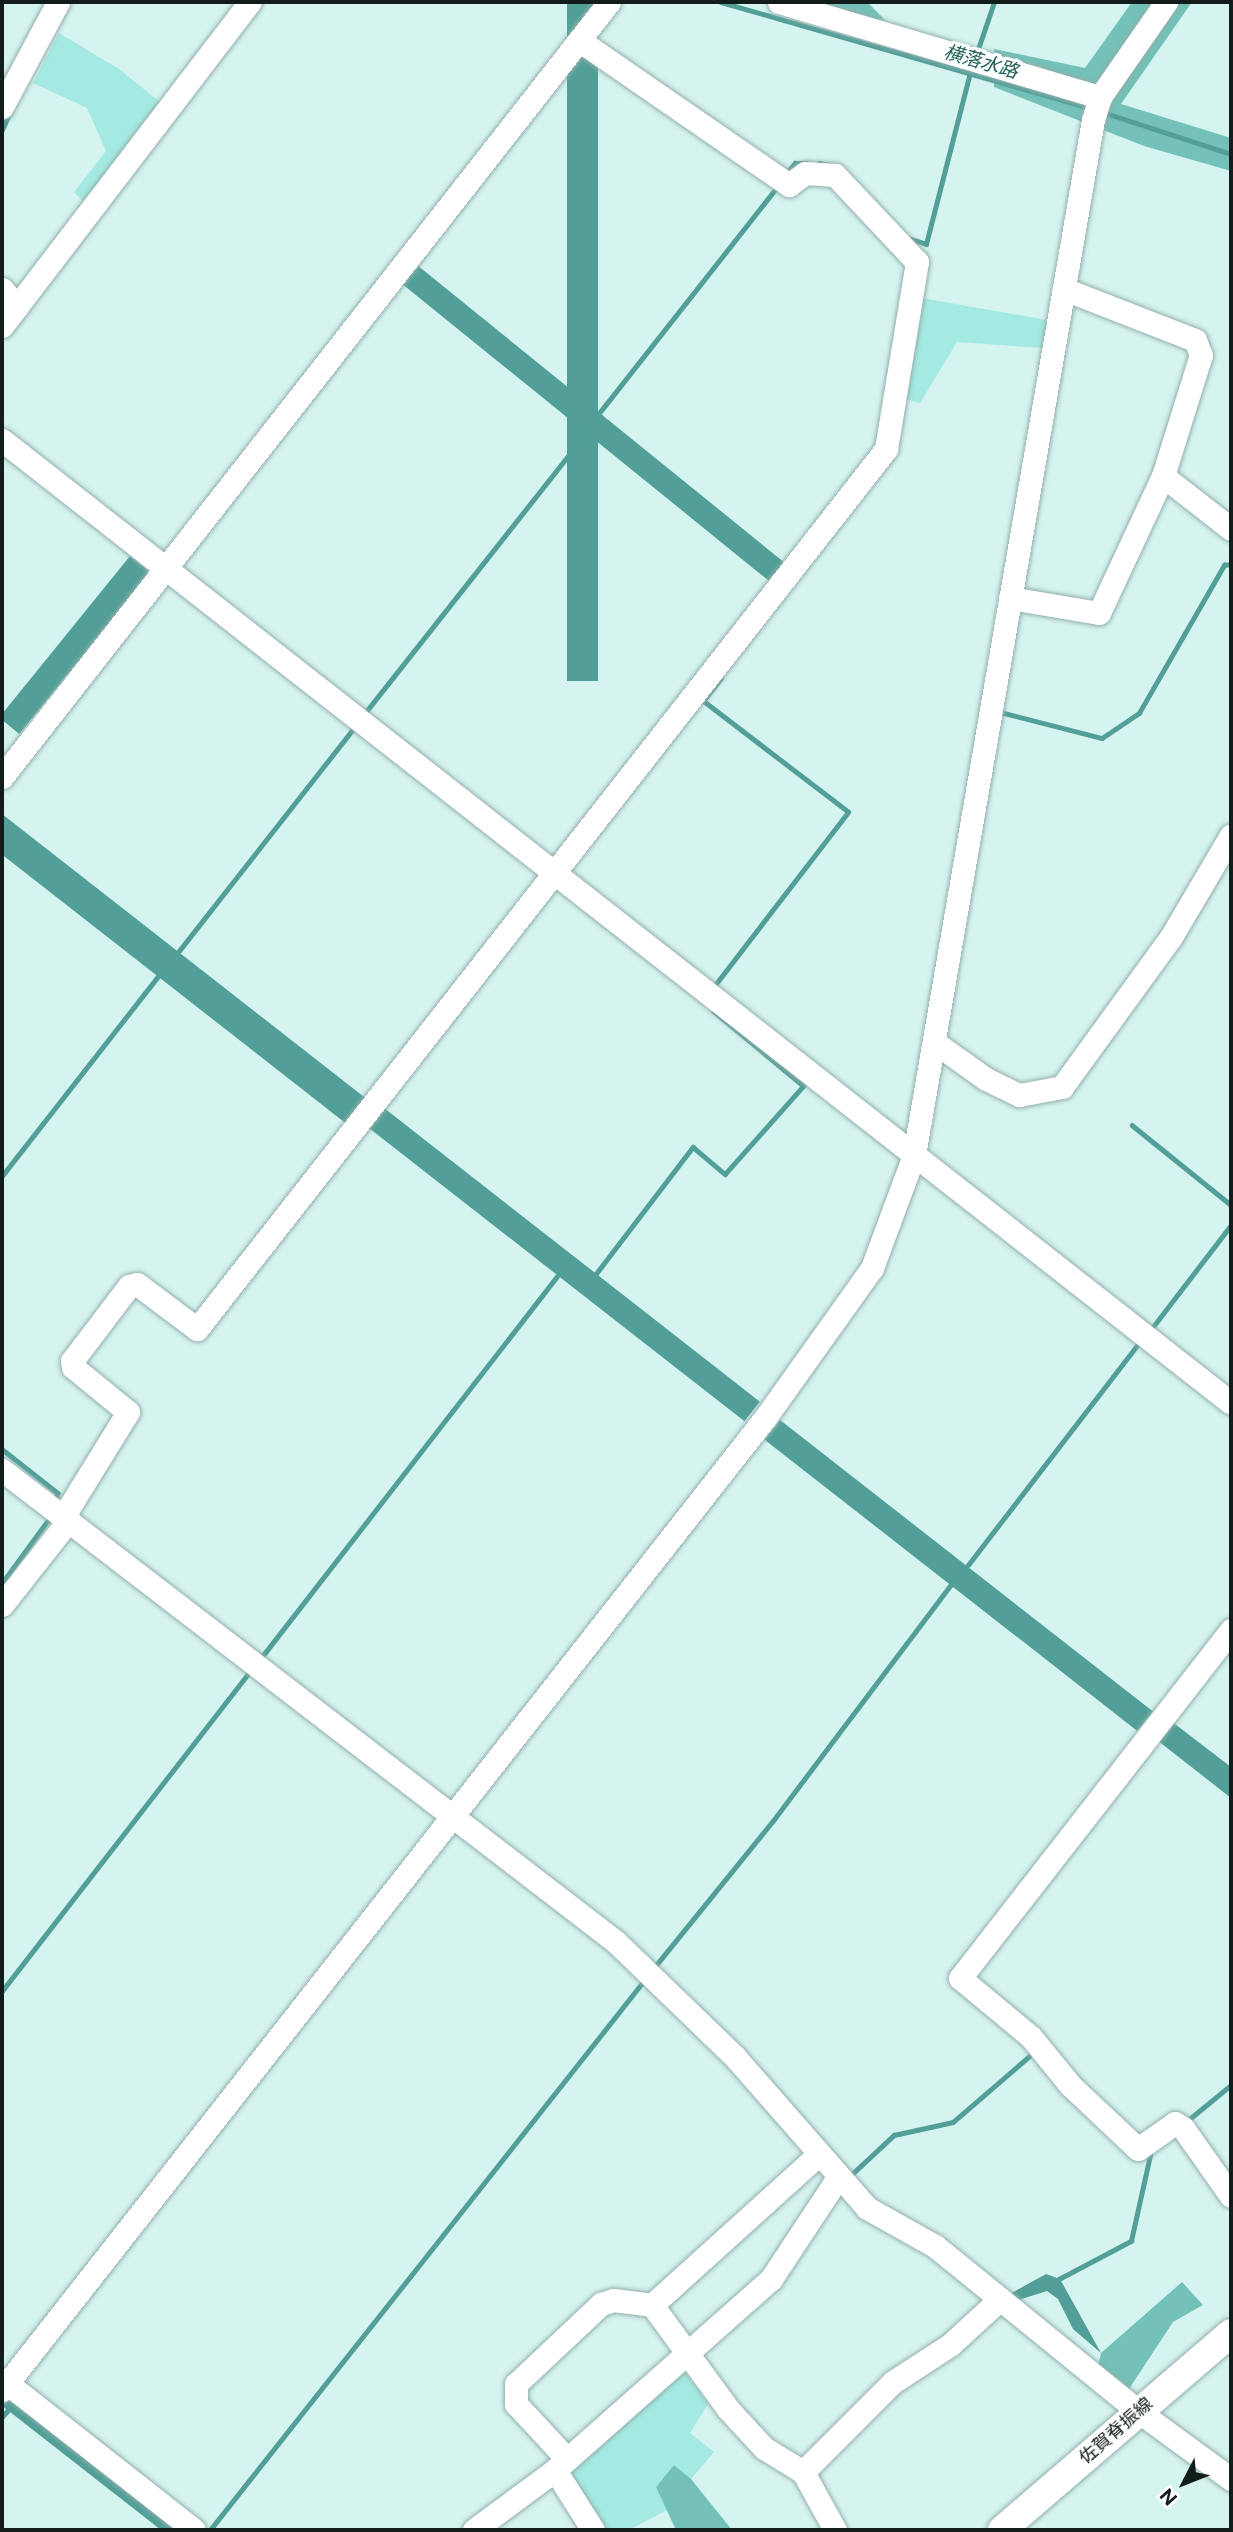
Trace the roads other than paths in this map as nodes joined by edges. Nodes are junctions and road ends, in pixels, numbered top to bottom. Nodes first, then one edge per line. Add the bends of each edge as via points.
1 (58, 2) edge
2 (250, 2) edge
3 (609, 2) edge
4 (779, 2) edge
5 (1166, 2) edge
6 (579, 40) junction
7 (1100, 97) junction
8 (2, 107) edge
9 (1064, 289) junction
10 (9, 298) edge
11 (2, 326) edge
12 (2, 440) edge
13 (1163, 476) junction
14 (1231, 530) edge
15 (153, 558) junction
16 (1010, 598) junction
17 (2, 777) edge
18 (1231, 835) edge
19 (554, 873) junction
20 (933, 1042) junction
21 (914, 1155) junction
22 (1231, 1403) edge
23 (2, 1471) edge
24 (57, 1513) junction
25 (2, 1605) edge
26 (1231, 1630) edge
27 (454, 1818) junction
28 (818, 2155) junction
29 (837, 2179) junction
30 (1231, 2196) edge
31 (1000, 2299) junction
32 (652, 2305) junction
33 (1231, 2333) edge
34 (687, 2356) junction
35 (5, 2387) edge
36 (1138, 2411) junction
37 (561, 2464) junction
38 (803, 2472) junction
39 (1231, 2479) edge
40 (194, 2530) edge
41 (474, 2530) edge
42 (593, 2530) edge
43 (835, 2530) edge
44 (1002, 2530) edge

1 - 8 street
2 - 10 street
3 - 6 street
4 - 7 street
5 - 7 street
6 - 15 street
6 - 19 street via 783,181 805,173 835,175 916,262 886,449
7 - 9 street
9 - 13 street via 1195,340 1201,355
9 - 16 street
10 - 11 street
12 - 15 street
13 - 14 street
13 - 16 street via 1099,613
15 - 17 street
15 - 19 street
16 - 20 street
18 - 20 street via 1171,937 1062,1087 1019,1095 986,1079
19 - 21 street
19 - 24 street via 197,1329 137,1284 129,1286 72,1361 73,1367 128,1412
20 - 21 street
21 - 22 street
21 - 27 street via 872,1268 761,1423
23 - 24 street
24 - 25 street
24 - 27 street
26 - 30 street via 960,1978 1031,2036 1070,2085 1138,2149 1179,2126
27 - 28 street via 652,1973 735,2057
27 - 35 street
28 - 29 street
28 - 32 street
29 - 31 street via 867,2208 935,2246
29 - 34 street via 771,2279
31 - 36 street
31 - 38 street via 950,2345 893,2382
32 - 34 street
32 - 37 street via 613,2300 601,2304 516,2384 516,2404
33 - 36 main road, 佐賀脊振線
34 - 37 street
34 - 38 street via 764,2448
35 - 40 street
36 - 39 street
36 - 44 main road, 佐賀脊振線
37 - 41 street
37 - 42 street
38 - 43 street

